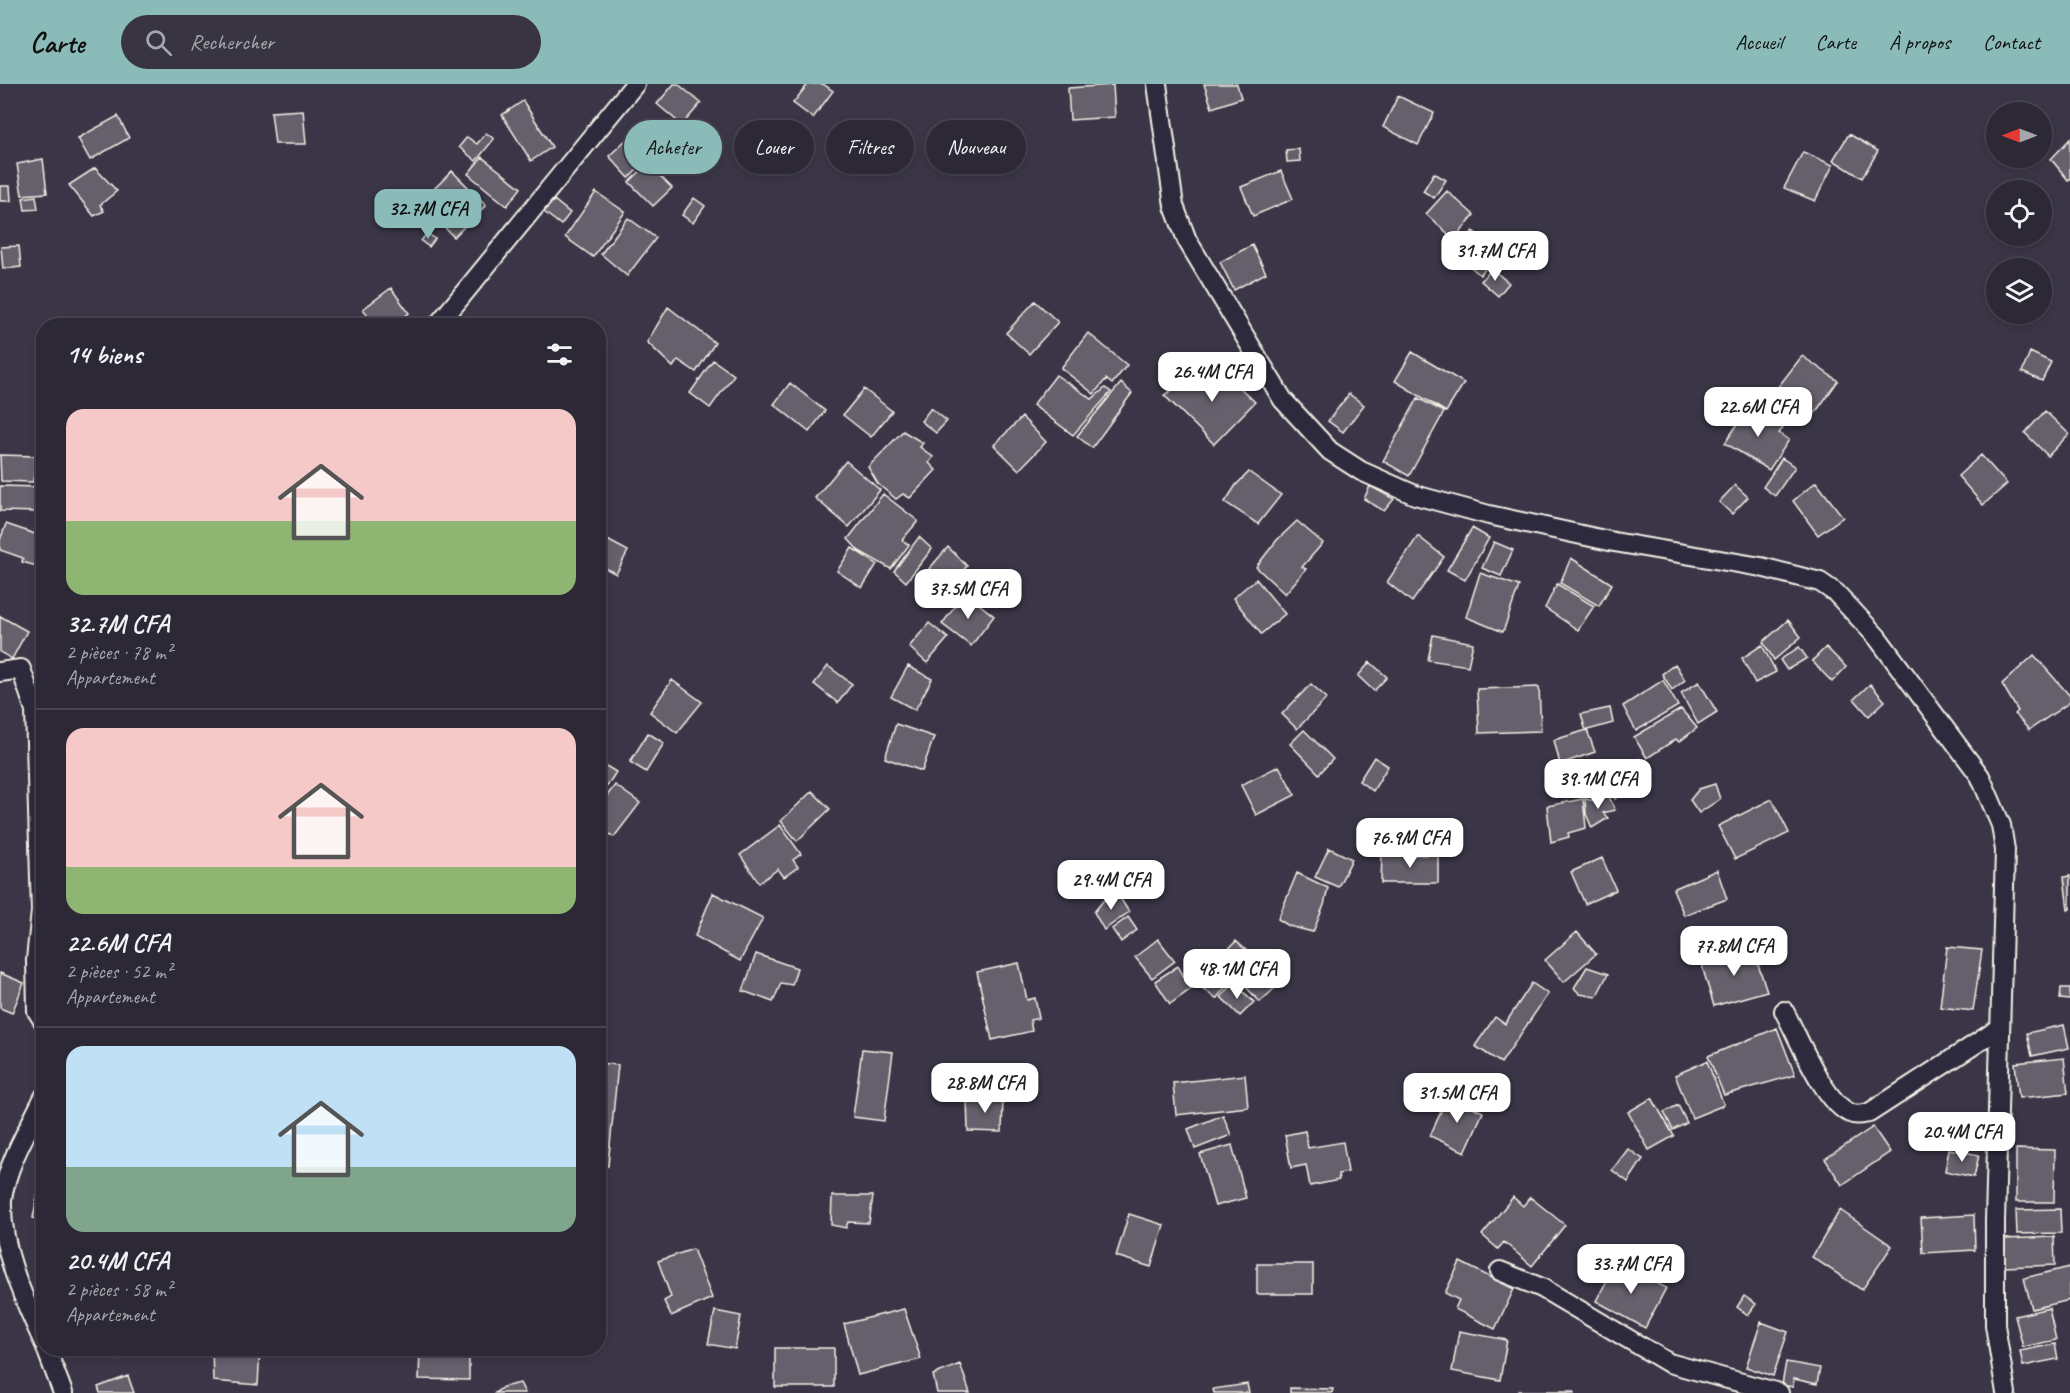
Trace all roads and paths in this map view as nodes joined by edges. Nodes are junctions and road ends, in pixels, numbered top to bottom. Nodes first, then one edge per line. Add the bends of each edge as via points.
1 (634, 84) edge
2 (1157, 84) edge
3 (444, 318) edge
4 (0, 672) edge
5 (36, 744) edge
6 (1784, 1011) dead end
7 (2001, 1028) junction
8 (36, 1115) edge
9 (1500, 1272) dead end
10 (36, 1325) edge
11 (49, 1356) edge
12 (63, 1393) edge
13 (1779, 1393) edge
14 (2006, 1393) edge

1 - 3 street
2 - 7 street via 1174,206 1187,240 1284,400 1330,451 1361,471 1415,495 1489,515 1820,582 1836,593 1877,637 1980,776 2001,825 2005,900
4 - 5 street via 21,669 35,710
6 - 7 street via 1823,1084 1837,1105 1851,1114 1869,1113
7 - 14 street via 1995,1325
8 - 10 street via 14,1161 2,1200 2,1220 9,1264
9 - 13 street via 1542,1288 1670,1363
11 - 12 street

